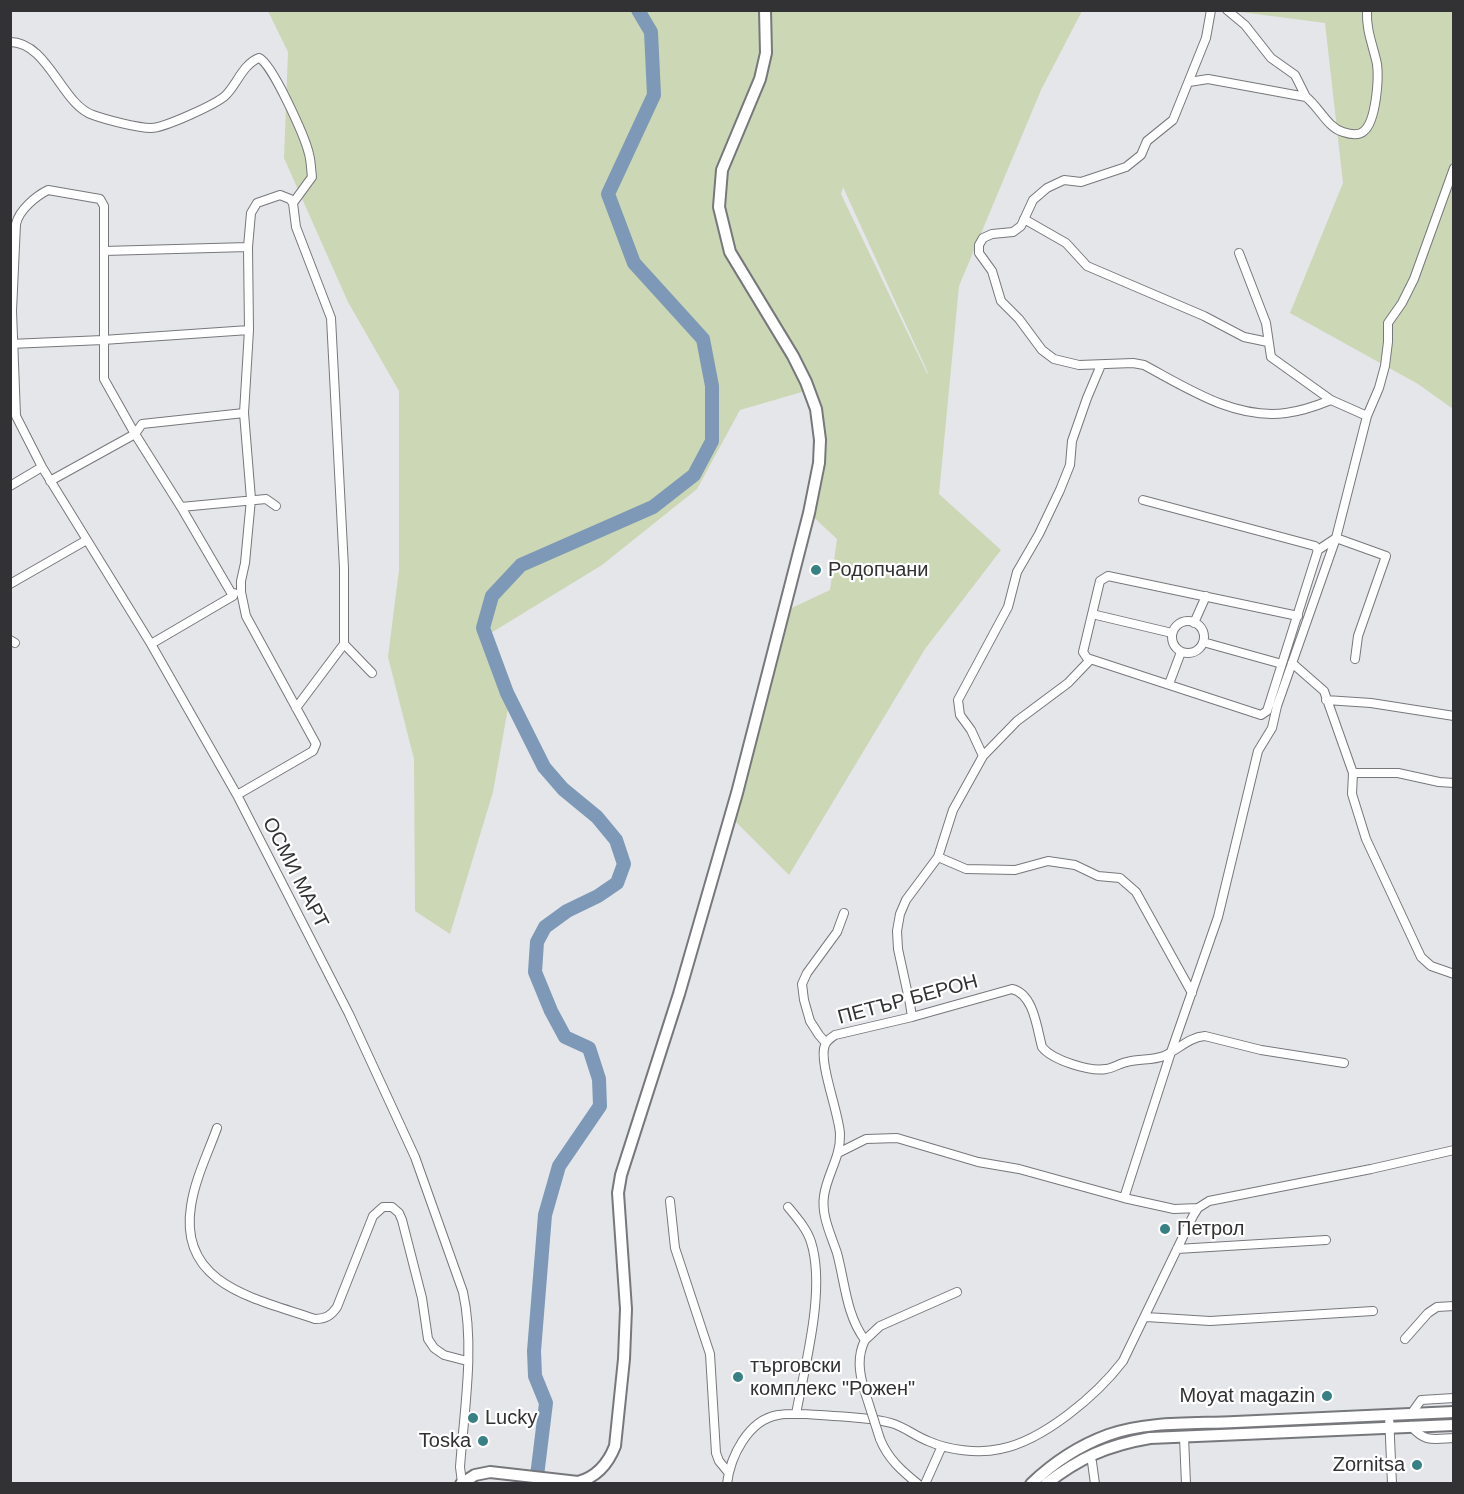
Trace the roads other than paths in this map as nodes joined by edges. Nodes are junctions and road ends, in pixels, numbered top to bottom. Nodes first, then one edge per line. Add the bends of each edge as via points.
1 (765, 10) edge
2 (1211, 10) edge
3 (1227, 10) edge
4 (1367, 10) edge
5 (10, 42) edge
6 (1189, 82) junction
7 (1306, 97) junction
8 (1454, 168) edge
9 (293, 203) junction
10 (1024, 219) junction
11 (248, 247) junction
12 (105, 251) junction
13 (1239, 253) dead end
14 (11, 310) edge
15 (249, 330) junction
16 (104, 340) junction
17 (1268, 342) junction
18 (12, 344) edge
19 (1101, 365) junction
20 (1331, 400) junction
21 (244, 413) junction
22 (1367, 416) junction
23 (135, 434) junction
24 (42, 467) junction
25 (50, 481) junction
26 (10, 486) edge
27 (251, 499) junction
28 (1143, 501) dead end
29 (276, 506) dead end
30 (182, 507) junction
31 (1336, 538) junction
32 (85, 541) junction
33 (1318, 550) junction
34 (241, 581) junction
35 (10, 584) edge
36 (233, 596) junction
37 (1206, 596) junction
38 (1092, 614) junction
39 (1298, 616) junction
40 (1194, 623) junction
41 (1172, 633) junction
42 (1203, 642) junction
43 (151, 644) junction
44 (344, 644) junction
45 (1181, 652) junction
46 (1355, 659) dead end
47 (1090, 660) junction
48 (1292, 663) junction
49 (1282, 664) junction
50 (372, 673) dead end
51 (1169, 684) junction
52 (1326, 700) junction
53 (296, 708) junction
54 (1454, 716) edge
55 (983, 756) junction
56 (1353, 773) junction
57 (1454, 783) edge
58 (237, 795) junction
59 (938, 857) junction
60 (844, 914) dead end
61 (1454, 974) edge
62 (1192, 993) junction
63 (912, 1017) junction
64 (826, 1042) junction
65 (1171, 1052) junction
66 (1344, 1063) dead end
67 (217, 1128) dead end
68 (1454, 1150) edge
69 (838, 1153) junction
70 (1124, 1198) junction
71 (670, 1202) dead end
72 (1201, 1206) junction
73 (788, 1207) dead end
74 (1326, 1240) dead end
75 (1177, 1249) junction
76 (957, 1292) dead end
77 (1454, 1306) edge
78 (1373, 1311) dead end
79 (1146, 1317) junction
80 (1405, 1339) dead end
81 (865, 1340) junction
82 (467, 1361) junction
83 (1454, 1398) edge
84 (1454, 1412) edge
85 (796, 1413) junction
86 (1411, 1414) junction
87 (1389, 1415) junction
88 (1454, 1425) edge
89 (1411, 1426) junction
90 (1389, 1428) junction
91 (1184, 1437) junction
92 (1454, 1438) edge
93 (942, 1446) junction
94 (1092, 1462) dead end
95 (728, 1472) junction
96 (461, 1483) edge
97 (578, 1483) edge
98 (727, 1484) edge
99 (918, 1484) edge
100 (925, 1484) edge
101 (1032, 1484) edge
102 (1046, 1484) edge
103 (1095, 1484) edge
104 (1186, 1484) edge
105 (1392, 1484) edge

1 - 97 street via 766,53 760,79 722,170 719,207 730,252 807,382 816,410 819,463 737,793 621,1175 618,1193 626,1309 615,1446 603,1468
2 - 6 street via 1206,38
3 - 7 street via 1245,25 1271,58 1295,75
4 - 7 street via 1366,27 1377,66 1378,90 1369,126 1357,135 1341,132
5 - 9 street via 30,49 84,111 152,128 224,97 250,63 262,59 286,98 309,153 312,177
6 - 7 street via 1208,79
6 - 10 street via 1173,120 1147,141 1141,155 1126,167 1081,182 1064,180 1047,188 1033,200
8 - 22 street via 1414,279 1388,323 1385,366
9 - 11 street via 280,195 257,203 251,213
9 - 44 street via 296,227 325,298 333,330
10 - 17 street via 1066,243 1087,266 1245,337
10 - 19 street via 1013,232 992,234 979,245 1001,301 1054,359
11 - 12 street
11 - 15 street
12 - 14 street, ОСМИ МАРТ via 104,206 100,199 53,189 43,192 17,219
12 - 16 street
13 - 17 street via 1266,323
14 - 18 street, ОСМИ МАРТ
15 - 16 street
15 - 21 street
16 - 18 street
16 - 23 street via 104,379
17 - 20 street via 1271,357
18 - 24 street, ОСМИ МАРТ via 16,416
19 - 20 street via 1144,365 1206,398 1253,412 1285,413
19 - 55 street via 1072,441 1070,465 1060,490 1017,572 1008,607 958,700 960,715
20 - 22 street
21 - 23 street via 142,424
21 - 27 street
22 - 31 street
23 - 25 street
23 - 30 street
24 - 25 street, ОСМИ МАРТ
24 - 26 street
25 - 32 street, ОСМИ МАРТ
27 - 29 street via 266,499
27 - 30 street
27 - 34 street
28 - 33 street via 1312,543
30 - 36 street
31 - 33 street
31 - 46 street via 1386,556 1358,636
31 - 48 street
32 - 35 street
32 - 43 street, ОСМИ МАРТ
33 - 39 street
34 - 36 street
34 - 53 street via 246,616
36 - 43 street
37 - 38 street via 1107,576 1100,581
37 - 39 street
37 - 40 street
38 - 41 street
38 - 47 street via 1083,652
39 - 49 street
40 - 41 street via 1181,623
40 - 42 street via 1203,633
41 - 45 street via 1174,646
42 - 45 street via 1194,652
42 - 49 street
43 - 58 street, ОСМИ МАРТ
44 - 50 street
44 - 53 street
45 - 51 street
47 - 51 street
47 - 55 street via 1068,683 1017,721
48 - 52 street via 1324,692
48 - 62 street via 1272,728 1258,752 1218,917
49 - 51 street via 1267,711 1261,715
52 - 54 street
52 - 56 street
53 - 58 street via 316,748
55 - 59 street via 953,810
56 - 57 street via 1398,773
56 - 61 street via 1352,794 1366,839 1421,957 1431,966
58 - 82 street, ОСМИ МАРТ via 349,1014 415,1157 463,1292 468,1322
59 - 62 street via 966,869 1015,870 1048,861 1076,865 1098,876 1120,878 1136,892
59 - 63 street via 906,900 897,931
60 - 64 street via 837,932 802,984 810,1021
62 - 65 street
63 - 64 street, ПЕТЪР БЕРОН via 835,1035
63 - 65 street, ПЕТЪР БЕРОН via 1012,989 1026,997 1042,1047 1053,1057 1103,1070
64 - 69 street, ПЕТЪР БЕРОН via 824,1062 838,1117
65 - 66 street, ПЕТЪР БЕРОН via 1205,1036 1261,1050
65 - 70 street
67 - 82 street via 196,1184 190,1216 196,1252 217,1279 239,1293 322,1319 337,1307 373,1216 383,1207 392,1207 402,1220 428,1339 444,1355
68 - 72 street via 1214,1200
69 - 70 street via 866,1139 897,1138
69 - 81 street, ПЕТЪР БЕРОН via 826,1184 824,1210 845,1292
70 - 72 street via 1174,1209
71 - 95 street via 675,1248 710,1354 716,1453
72 - 75 street
73 - 85 street via 811,1242 816,1277
74 - 75 street
75 - 79 street
76 - 81 street via 880,1326
77 - 80 street via 1437,1307 1428,1313
78 - 79 street via 1210,1321
79 - 93 street via 1124,1361 1111,1377 1050,1428 999,1449
81 - 99 street, bridge via 860,1364 880,1439 901,1471
82 - 96 street, ОСМИ МАРТ
83 - 86 street via 1421,1400
84 - 86 street
85 - 93 street via 889,1423
85 - 95 street via 776,1415 752,1430
86 - 87 street
87 - 90 street
87 - 101 street via 1128,1430 1080,1447 1050,1466
88 - 89 street
89 - 90 street
89 - 92 street via 1426,1439
90 - 91 street
90 - 105 street
91 - 102 street via 1122,1443 1092,1454
91 - 104 street
93 - 100 street
94 - 103 street
95 - 98 street
96 - 97 street via 483,1472

